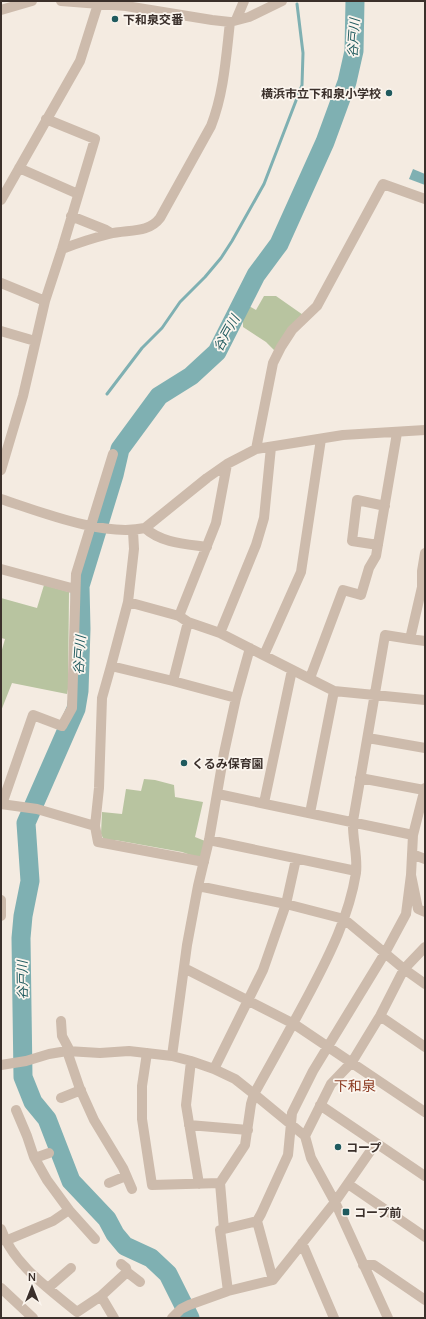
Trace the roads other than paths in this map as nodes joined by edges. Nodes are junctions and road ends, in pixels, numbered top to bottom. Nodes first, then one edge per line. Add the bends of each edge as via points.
1 (31, 1) edge
2 (61, 1) edge
3 (244, 1) edge
4 (282, 1) edge
5 (99, 3) edge
6 (1, 10) edge
7 (233, 21) junction
8 (46, 119) junction
9 (19, 168) junction
10 (78, 194) junction
11 (425, 199) edge
12 (1, 200) edge
13 (72, 216) junction
14 (111, 233) junction
15 (62, 249) junction
16 (1, 283) edge
17 (45, 301) junction
18 (1, 331) edge
19 (35, 341) junction
20 (425, 430) edge
21 (397, 433) junction
22 (321, 439) junction
23 (271, 447) junction
24 (256, 449) junction
25 (113, 454) dead end
26 (227, 464) junction
27 (1, 470) edge
28 (1, 499) edge
29 (385, 506) junction
30 (95, 527) junction
31 (145, 528) junction
32 (133, 530) junction
33 (378, 545) junction
34 (207, 547) junction
35 (425, 553) edge
36 (1, 569) edge
37 (75, 589) junction
38 (128, 602) junction
39 (178, 616) junction
40 (188, 622) junction
41 (220, 633) junction
42 (410, 639) junction
43 (425, 641) edge
44 (250, 648) junction
45 (264, 655) junction
46 (111, 666) junction
47 (292, 670) junction
48 (310, 678) junction
49 (173, 681) junction
50 (334, 691) junction
51 (375, 695) junction
52 (236, 698) junction
53 (425, 700) edge
54 (368, 738) junction
55 (425, 748) edge
56 (360, 778) junction
57 (425, 789) edge
58 (218, 794) junction
59 (264, 803) junction
60 (1, 804) edge
61 (423, 806) edge
62 (310, 813) junction
63 (353, 821) junction
64 (95, 826) junction
65 (413, 834) junction
66 (209, 840) junction
67 (412, 854) junction
68 (296, 858) junction
69 (425, 859) edge
70 (204, 862) junction
71 (356, 871) junction
72 (411, 875) junction
73 (198, 886) junction
74 (1, 900) edge
75 (286, 904) junction
76 (425, 912) edge
77 (1, 916) edge
78 (344, 919) junction
79 (425, 947) edge
80 (385, 953) junction
81 (184, 968) junction
82 (404, 969) junction
83 (425, 984) edge
84 (248, 1001) junction
85 (380, 1016) junction
86 (61, 1021) dead end
87 (294, 1024) junction
88 (329, 1046) junction
89 (425, 1047) edge
90 (69, 1051) junction
91 (147, 1053) junction
92 (172, 1056) junction
93 (2, 1062) edge
94 (191, 1062) junction
95 (352, 1062) junction
96 (214, 1069) junction
97 (81, 1090) junction
98 (254, 1094) junction
99 (60, 1098) dead end
100 (320, 1105) junction
101 (16, 1110) dead end
102 (425, 1112) edge
103 (290, 1124) junction
104 (189, 1125) junction
105 (248, 1130) junction
106 (305, 1136) junction
107 (376, 1143) junction
108 (49, 1153) dead end
109 (35, 1158) junction
110 (126, 1176) junction
111 (425, 1176) edge
112 (109, 1183) dead end
113 (220, 1183) junction
114 (199, 1184) junction
115 (348, 1184) junction
116 (132, 1189) dead end
117 (335, 1202) junction
118 (69, 1210) junction
119 (257, 1221) junction
120 (224, 1229) junction
121 (3, 1235) edge
122 (425, 1237) edge
123 (95, 1239) dead end
124 (302, 1243) junction
125 (364, 1265) junction
126 (70, 1273) dead end
127 (273, 1280) junction
128 (140, 1282) dead end
129 (1, 1288) edge
130 (48, 1288) junction
131 (228, 1291) junction
132 (101, 1296) junction
133 (425, 1300) edge
134 (180, 1312) edge
135 (383, 1316) edge
136 (33, 1318) edge
137 (114, 1318) edge
138 (334, 1318) edge

1 - 6 street
2 - 5 street
3 - 7 street
4 - 7 street via 249,17
5 - 7 street
5 - 8 street via 80,61
7 - 14 street via 217,110 211,126 160,218 145,229
8 - 9 street
8 - 10 street via 95,139
9 - 10 street
9 - 12 street
10 - 13 street
11 - 24 street via 383,184 317,306 292,330 281,347 274,363
13 - 14 street
13 - 15 street
14 - 15 street
15 - 17 street
16 - 17 street
17 - 19 street
18 - 19 street
19 - 27 street via 23,396
20 - 21 street
21 - 22 street via 343,435
21 - 29 street
22 - 23 street
22 - 45 street via 301,572
23 - 24 street
23 - 41 street via 264,518 256,545
24 - 26 street
25 - 30 street
26 - 31 street
26 - 34 street via 216,523
28 - 30 street
29 - 33 street
29 - 33 street via 357,500 352,541
30 - 32 street
30 - 37 street via 76,574
31 - 32 street
31 - 34 street via 164,540
32 - 38 street via 134,549
33 - 48 street via 361,595 343,590
34 - 39 street
35 - 42 street via 422,587
36 - 37 street
37 - 60 street via 72,708 62,726 33,715
38 - 39 street
38 - 46 street
39 - 40 street
40 - 41 street
40 - 49 street
41 - 44 street
42 - 43 street
42 - 51 street via 385,635
44 - 45 street
44 - 52 street
45 - 47 street
46 - 49 street
46 - 64 street via 102,698
47 - 48 street
47 - 59 street
48 - 50 street
49 - 52 street
50 - 51 street
50 - 62 street
51 - 53 street
51 - 54 street
52 - 58 street
54 - 55 street
54 - 56 street
56 - 57 street
56 - 63 street
57 - 61 street
58 - 59 street
58 - 66 street
59 - 62 street
60 - 64 street via 33,809
61 - 65 street
62 - 63 street
63 - 65 street
63 - 71 street
64 - 70 street via 98,842
65 - 67 street
66 - 68 street
66 - 70 street
67 - 69 street
67 - 72 street
68 - 71 street
68 - 75 street
70 - 73 street
71 - 78 street
72 - 76 street via 418,909
72 - 80 street via 406,914
73 - 75 street
73 - 81 street
74 - 77 street
75 - 78 street
75 - 84 street via 263,970
78 - 80 street
78 - 87 street via 329,956
79 - 82 street
80 - 82 street
80 - 88 street
81 - 84 street
81 - 92 street
82 - 83 street
82 - 85 street
84 - 87 street
84 - 96 street
85 - 89 street
85 - 95 street
86 - 90 street via 62,1036
87 - 88 street
87 - 98 street
88 - 95 street
88 - 103 street via 313,1071 292,1113
90 - 91 street
90 - 93 street via 23,1061
90 - 97 street
91 - 92 street
91 - 114 street via 142,1086 142,1119 152,1186
92 - 94 street
94 - 96 street
94 - 104 street via 186,1105
95 - 100 street via 331,1084
95 - 102 street
96 - 98 street via 235,1079
97 - 99 street
97 - 110 street via 94,1120
98 - 103 street
98 - 105 street
100 - 106 street
100 - 107 street
101 - 109 street
103 - 106 street
103 - 119 street via 288,1155
104 - 105 street
104 - 114 street
105 - 113 street via 245,1145
106 - 117 street via 311,1158
107 - 111 street
107 - 115 street
108 - 109 street
109 - 118 street
110 - 112 street
110 - 116 street
113 - 114 street
113 - 120 street
115 - 117 street
115 - 122 street
117 - 124 street
117 - 125 street
118 - 121 street via 53,1221
118 - 123 street
119 - 120 street
119 - 127 street
120 - 131 street via 220,1230
121 - 130 street via 13,1254
124 - 127 street
124 - 138 street
125 - 133 street via 374,1265
125 - 135 street
126 - 130 street
127 - 131 street
128 - 132 street via 124,1268
129 - 136 street
130 - 132 street via 77,1312
131 - 134 street
132 - 137 street

